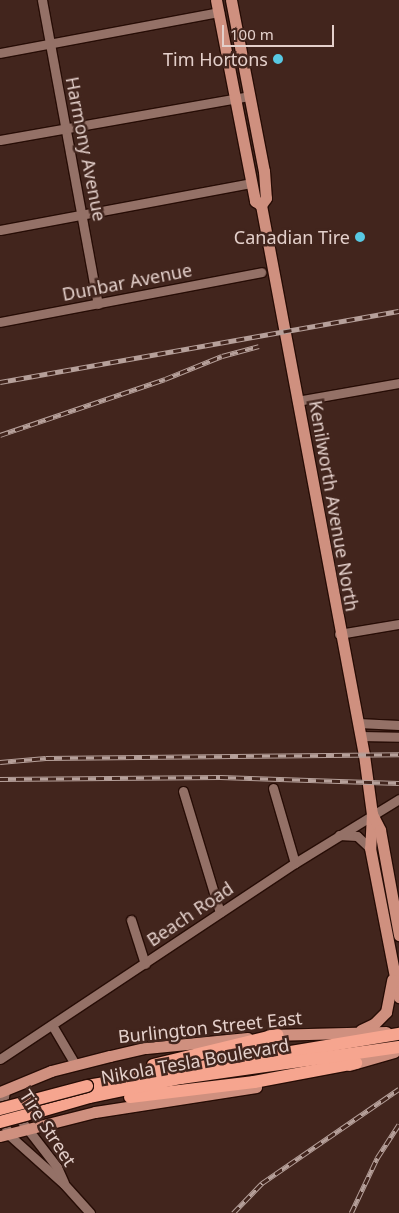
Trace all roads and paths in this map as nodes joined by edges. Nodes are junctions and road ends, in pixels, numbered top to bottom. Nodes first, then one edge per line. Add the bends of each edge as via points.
1 (42, 0) edge
2 (216, 0) edge
3 (230, 0) edge
4 (219, 12) junction
5 (50, 43) junction
6 (0, 53) edge
7 (250, 96) junction
8 (236, 98) junction
9 (65, 128) junction
10 (0, 140) edge
11 (252, 183) junction
12 (261, 205) junction
13 (81, 214) junction
14 (0, 230) edge
15 (261, 272) dead end
16 (98, 304) junction
17 (0, 322) edge
18 (399, 383) edge
19 (297, 401) junction
20 (399, 624) edge
21 (339, 634) junction
22 (358, 724) junction
23 (399, 725) edge
24 (360, 736) junction
25 (399, 738) edge
26 (273, 788) dead end
27 (183, 791) dead end
28 (398, 800) edge
29 (372, 814) junction
30 (339, 835) junction
31 (370, 848) junction
32 (295, 863) junction
33 (220, 914) junction
34 (131, 920) dead end
35 (399, 935) edge
36 (145, 964) junction
37 (393, 968) junction
38 (399, 997) edge
39 (52, 1025) junction
40 (354, 1033) junction
41 (399, 1033) edge
42 (277, 1035) junction
43 (399, 1049) edge
44 (287, 1056) junction
45 (0, 1059) edge
46 (356, 1063) junction
47 (75, 1064) junction
48 (2, 1091) edge
49 (88, 1092) junction
50 (0, 1108) edge
51 (0, 1122) edge
52 (26, 1128) junction
53 (4, 1135) edge
54 (64, 1184) junction
55 (90, 1213) edge

1 - 5 street, Harmony Avenue
2 - 4 main road, Kenilworth Avenue North
3 - 7 main road, Kenilworth Avenue North
4 - 5 street
4 - 8 main road, Kenilworth Avenue North
5 - 6 street
5 - 9 street, Harmony Avenue
7 - 8 street
7 - 12 main road, Kenilworth Avenue North via 264,172 266,198
8 - 9 street
8 - 11 main road, Kenilworth Avenue North
9 - 10 street
9 - 13 street, Harmony Avenue
11 - 12 main road, Kenilworth Avenue North via 255,201
11 - 13 street
12 - 19 main road, Kenilworth Avenue North
13 - 14 street
13 - 16 street, Harmony Avenue
15 - 16 street, Dunbar Avenue
16 - 17 street, Dunbar Avenue
18 - 19 street
19 - 21 main road, Kenilworth Avenue North
20 - 21 street
21 - 22 main road, Kenilworth Avenue North
22 - 23 street
22 - 24 main road, Kenilworth Avenue North
24 - 25 street
24 - 29 main road, Kenilworth Avenue North
26 - 32 street
27 - 33 street
28 - 29 street, Beach Road
29 - 30 street, Beach Road
29 - 31 main road, Kenilworth Avenue North
29 - 35 main road, Kenilworth Avenue North via 380,830
30 - 31 street via 357,836
30 - 32 street, Beach Road
31 - 37 main road, Kenilworth Avenue North
32 - 33 street, Beach Road
33 - 36 street, Beach Road
34 - 36 street
36 - 39 street, Beach Road
37 - 38 main road, Kenilworth Avenue North
37 - 40 main road via 386,1012 374,1024
39 - 45 street, Beach Road
39 - 47 street
40 - 41 main road, Burlington Street East
40 - 42 main road, Burlington Street East
41 - 44 highway, Nikola Tesla Boulevard
42 - 47 main road, Burlington Street East via 146,1048
42 - 49 highway
43 - 44 highway, Nikola Tesla Boulevard
43 - 46 main road
44 - 49 highway, Nikola Tesla Boulevard
46 - 49 highway via 261,1081
46 - 52 main road via 245,1089 95,1112
47 - 48 main road, Burlington Street East
48 - 52 street, Tire Street
48 - 53 street, Tire Street
49 - 50 highway, bridge
49 - 51 highway, bridge
52 - 53 main road
52 - 54 street, Tire Street via 57,1166
53 - 54 street, Tire Street
54 - 55 street, Tire Street

